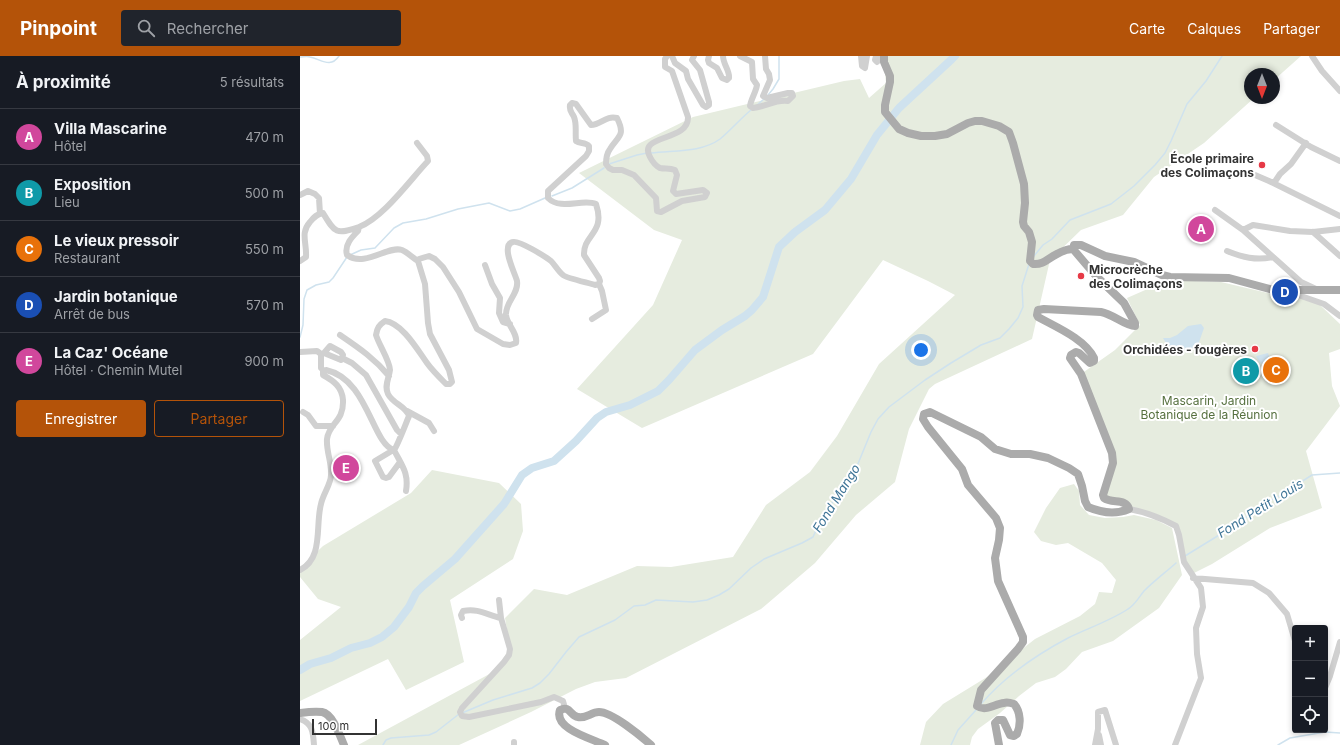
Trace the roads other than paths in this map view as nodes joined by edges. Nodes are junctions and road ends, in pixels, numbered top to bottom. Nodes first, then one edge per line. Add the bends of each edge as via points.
1 (667, 56) edge
2 (672, 56) edge
3 (694, 56) edge
4 (709, 56) edge
5 (723, 56) edge
6 (740, 56) edge
7 (766, 56) edge
8 (861, 56) edge
9 (867, 56) edge
10 (884, 56) edge
11 (1312, 56) edge
12 (1340, 91) edge
13 (1276, 125) dead end
14 (418, 143) dead end
15 (1306, 143) junction
16 (1340, 161) edge
17 (1255, 175) dead end
18 (1274, 183) junction
19 (300, 195) edge
20 (1215, 210) dead end
21 (320, 214) junction
22 (1340, 216) edge
23 (359, 227) junction
24 (1340, 229) edge
25 (1243, 230) junction
26 (1313, 232) junction
27 (1072, 249) junction
28 (1227, 251) dead end
29 (1340, 256) edge
30 (1273, 258) junction
31 (300, 261) edge
32 (418, 261) junction
33 (485, 265) dead end
34 (599, 284) junction
35 (1318, 290) junction
36 (1340, 290) edge
37 (1294, 291) junction
38 (1340, 316) edge
39 (592, 319) dead end
40 (510, 324) junction
41 (340, 336) dead end
42 (300, 352) edge
43 (342, 358) dead end
44 (324, 371) junction
45 (388, 376) junction
46 (407, 411) junction
47 (303, 412) dead end
48 (333, 426) junction
49 (434, 431) dead end
50 (401, 434) junction
51 (392, 450) junction
52 (400, 462) junction
53 (406, 491) dead end
54 (1129, 509) junction
55 (300, 570) edge
56 (1194, 578) junction
57 (499, 600) dead end
58 (462, 618) dead end
59 (501, 618) junction
60 (1292, 631) edge
61 (1340, 642) edge
62 (1328, 681) edge
63 (565, 708) junction
64 (300, 713) edge
65 (300, 719) edge
66 (1098, 729) junction
67 (314, 745) edge
68 (344, 745) edge
69 (605, 745) edge
70 (651, 745) edge
71 (999, 745) edge
72 (1095, 745) edge
73 (1100, 745) edge
74 (1116, 745) edge
75 (1175, 745) edge

1 - 34 street via 665,67 672,71 688,121 678,132 651,143 647,151 657,166 675,170 677,175 673,191 676,194 703,190 707,193 705,197 682,201 661,212 657,211 656,198 634,174 613,170 606,164 609,151 620,135 616,118 606,118 598,124 591,125 576,104 570,105 570,112 575,120 576,141 586,143 589,151 548,191 548,198 558,203 573,205 592,202 596,204 600,219 586,245 584,256 599,278
2 - 3 street via 674,63 686,71 688,79 706,107 709,102 700,70 692,60
4 - 5 street via 709,63 727,80 730,75
6 - 7 street via 752,62 752,79 757,85 750,102 753,108 781,100 788,101 793,96 792,93 788,93 767,98 763,96 770,80 766,69
8 - 9 street via 862,66 865,68
10 - 27 main road via 890,76 885,112 899,129 921,136 935,136 947,134 968,123 982,121 999,126 1008,132 1024,184 1023,222 1032,242 1030,261 1033,264 1044,263 1056,254
11 - 12 street
13 - 15 street
14 - 23 street via 428,161 396,198 369,222
15 - 16 street
15 - 18 street
17 - 18 street
18 - 22 street
19 - 21 street via 308,191 315,194 319,198
20 - 25 street
21 - 23 street via 323,213 339,232
21 - 31 street via 305,226 303,231 306,257
23 - 32 street via 346,251 346,255 351,258 377,256 394,249 402,250
24 - 26 street
25 - 26 street via 1253,225
25 - 30 street
26 - 29 street
27 - 37 main road via 1074,245 1081,245 1105,256 1134,262 1170,277 1229,278 1273,290
27 - 54 main road via 1124,303 1135,326 1101,312 1044,309 1038,310 1037,315 1084,345 1094,358 1090,363 1076,352 1070,358 1082,374 1112,453 1113,463 1104,498 1107,501 1125,503
28 - 30 street via 1242,257 1263,260
30 - 35 street via 1301,282
32 - 40 street via 429,256 443,267 459,292 473,324 481,333 510,345 517,341
32 - 45 street via 425,284 430,334 449,370 452,382 446,384 404,333 385,320 379,324 376,335 390,368
33 - 40 street via 500,298 499,313 503,322
34 - 39 street via 606,310
34 - 40 street via 563,275 550,260 522,244 512,242 508,252 517,283 514,296 506,309
35 - 36 main road
35 - 37 main road
37 - 38 street via 1324,304
41 - 45 street via 378,363
42 - 44 street via 317,351 321,354
43 - 50 street via 366,375
44 - 48 street via 323,375 336,382 342,398 342,414
44 - 51 street via 332,371 353,387 361,397 384,442
45 - 46 street via 386,386 390,398
46 - 49 street via 430,423
46 - 50 street via 409,416
47 - 48 street via 316,426
48 - 55 street via 327,437 331,477 320,505 318,538 310,563
50 - 51 street via 397,447
51 - 52 street
51 - 52 street via 375,461 383,477 388,477
52 - 53 street via 407,474
54 - 56 street via 1176,526 1184,562
54 - 71 main road via 1112,513 1088,508 1078,474 1069,468 1048,458 1030,454 1011,454 995,449 981,437 939,416 930,412 924,414 923,419 928,427 962,469 968,485 996,518 1000,528 995,558 998,581 1023,642 981,690 979,707 987,708 1003,703 1014,704 1017,708 1017,734 1010,735 1003,720 995,723
56 - 60 street via 1254,583 1269,592 1287,614
56 - 75 street via 1201,588 1203,607 1196,628 1201,678
57 - 59 street
58 - 59 street via 463,611 472,610
59 - 63 street via 510,649 509,655 462,708 463,717 541,702 554,697 563,701
61 - 62 street
63 - 69 main road via 560,710 558,716 566,726
63 - 70 main road via 577,717 597,712 606,714
64 - 68 main road via 327,714
65 - 67 street via 312,728
66 - 72 street
66 - 73 street
66 - 74 street via 1098,712 1106,710

